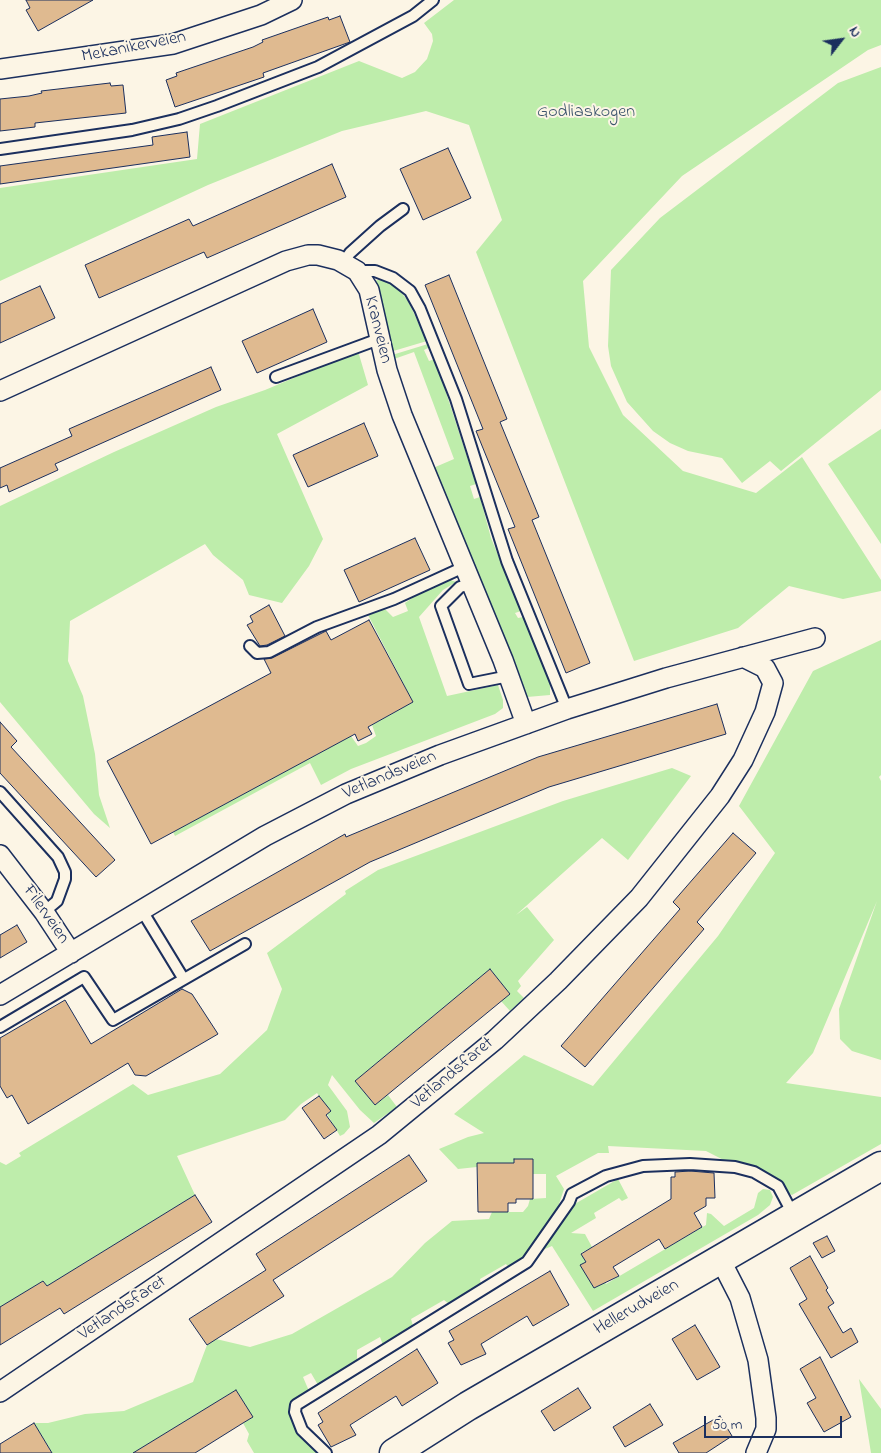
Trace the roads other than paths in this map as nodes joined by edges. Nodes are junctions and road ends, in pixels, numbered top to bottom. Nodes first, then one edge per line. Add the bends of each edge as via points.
1 (292, 0) edge
2 (433, 0) edge
3 (0, 69) edge
4 (0, 149) edge
5 (403, 209) dead end
6 (350, 267) junction
7 (379, 339) junction
8 (276, 376) dead end
9 (0, 390) edge
10 (467, 575) junction
11 (816, 638) dead end
12 (250, 646) dead end
13 (743, 657) junction
14 (509, 676) junction
15 (567, 709) junction
16 (526, 724) junction
17 (0, 792) edge
18 (0, 855) edge
19 (141, 909) junction
20 (44, 912) junction
21 (245, 944) dead end
22 (71, 952) junction
23 (183, 978) junction
24 (0, 995) edge
25 (0, 1027) edge
26 (881, 1166) edge
27 (794, 1217) junction
28 (720, 1260) junction
29 (0, 1392) edge
30 (326, 1453) edge
31 (394, 1453) edge
32 (756, 1453) edge

1 - 3 street, Mekanikerveien via 261,15 173,44
2 - 4 lane via 413,16 318,67 217,106 132,130
5 - 6 lane via 350,253
6 - 7 street, Kranveien via 368,290
6 - 9 street via 318,255 286,262
6 - 15 lane via 393,278 410,291 420,309 456,399 507,561
7 - 8 lane
7 - 10 street, Kranveien via 402,415
10 - 12 lane via 317,628 270,652 257,653
10 - 14 street, Kranveien
10 - 14 lane via 441,606 469,684
11 - 13 street, Vetlandsveien
13 - 15 street, Vetlandsveien
13 - 29 street, Vetlandsfaret via 766,668 773,683 743,760 720,796 638,898 558,981 495,1040 378,1135
14 - 16 street, Kranveien
15 - 16 street, Vetlandsveien
16 - 19 street, Vetlandsveien via 346,794 265,836
17 - 20 lane via 58,857 64,872 65,879 57,901
18 - 20 street, Filerveien
19 - 22 street, Vetlandsveien
19 - 23 lane
20 - 22 street, Filerveien
21 - 23 lane
22 - 24 street, Vetlandsveien
23 - 25 lane via 113,1020 84,977
26 - 27 main road, Hellerudveien
27 - 28 main road, Hellerudveien
27 - 30 lane via 776,1184 754,1172 735,1167 690,1164 642,1166 606,1176 572,1194 527,1262 296,1405 294,1412 302,1430
28 - 31 main road, Hellerudveien via 468,1406
28 - 32 street via 740,1298 758,1360 766,1429

